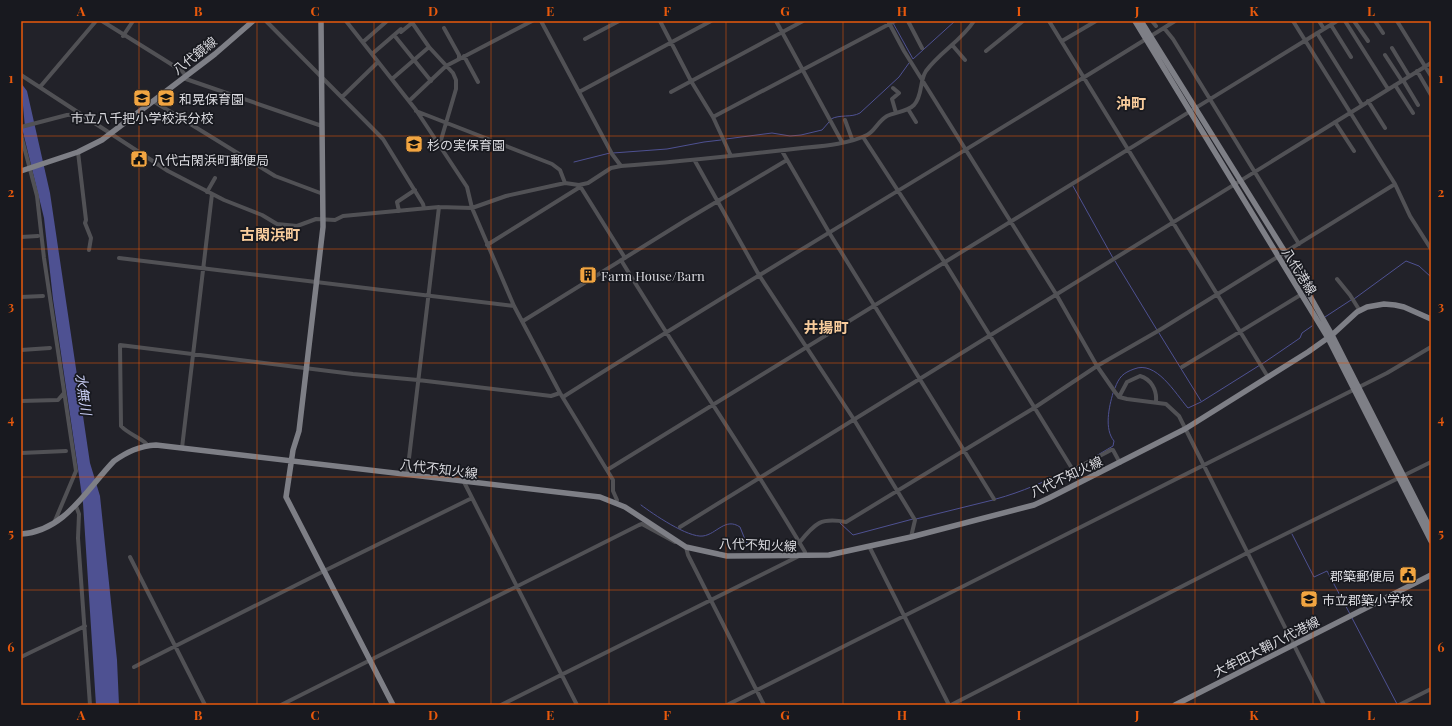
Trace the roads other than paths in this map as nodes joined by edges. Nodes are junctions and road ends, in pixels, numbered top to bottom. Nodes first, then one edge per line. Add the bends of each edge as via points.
1 (96, 21) edge
2 (102, 21) edge
3 (133, 21) edge
4 (253, 21) edge
5 (266, 21) edge
6 (321, 21) edge
7 (346, 21) edge
8 (387, 21) edge
9 (532, 21) edge
10 (541, 21) edge
11 (619, 21) edge
12 (660, 21) edge
13 (711, 21) edge
14 (776, 21) edge
15 (803, 21) edge
16 (908, 21) edge
17 (974, 21) edge
18 (1022, 21) edge
19 (1049, 21) edge
20 (1096, 21) edge
21 (1136, 21) edge
22 (1141, 21) edge
23 (1152, 21) edge
24 (1165, 21) edge
25 (1175, 21) edge
26 (1293, 21) edge
27 (1319, 21) edge
28 (1337, 21) edge
29 (1345, 21) edge
30 (1354, 21) edge
31 (1375, 21) edge
32 (1397, 21) edge
33 (412, 22) edge
34 (892, 22) edge
35 (1331, 25) junction
36 (1156, 26) dead end
37 (1166, 27) junction
38 (444, 28) dead end
39 (1324, 29) junction
40 (783, 32) junction
41 (1317, 33) junction
42 (1383, 33) dead end
43 (394, 35) junction
44 (123, 36) junction
45 (1149, 37) junction
46 (585, 40) dead end
47 (1062, 41) junction
48 (1305, 41) junction
49 (1368, 41) dead end
50 (363, 42) junction
51 (671, 42) junction
52 (953, 46) junction
53 (429, 47) junction
54 (922, 48) dead end
55 (1392, 48) dead end
56 (986, 51) dead end
57 (372, 54) junction
58 (1385, 55) dead end
59 (464, 56) junction
60 (1351, 56) dead end
61 (964, 57) dead end
62 (459, 59) junction
63 (414, 60) junction
64 (1370, 61) junction
65 (378, 62) junction
66 (1431, 63) edge
67 (1365, 64) dead end
68 (446, 66) junction
69 (1425, 66) junction
70 (803, 70) junction
71 (1417, 71) junction
72 (21, 75) edge
73 (1378, 75) junction
74 (322, 76) junction
75 (1409, 76) junction
76 (1431, 76) edge
77 (185, 77) junction
78 (1084, 78) junction
79 (1373, 78) dead end
80 (392, 79) junction
81 (922, 79) junction
82 (1402, 80) junction
83 (431, 81) junction
84 (691, 81) junction
85 (478, 82) dead end
86 (1395, 85) junction
87 (40, 87) junction
88 (893, 88) dead end
89 (1388, 90) junction
90 (579, 92) junction
91 (671, 92) dead end
92 (1431, 95) edge
93 (342, 97) junction
94 (1210, 100) junction
95 (153, 101) junction
96 (409, 102) junction
97 (1368, 102) junction
98 (1362, 105) junction
99 (1418, 105) dead end
100 (908, 109) junction
101 (416, 110) junction
102 (1193, 110) junction
103 (896, 113) junction
104 (1350, 113) junction
105 (1413, 113) dead end
106 (82, 115) junction
107 (713, 117) junction
108 (845, 120) dead end
109 (446, 122) junction
110 (916, 122) dead end
111 (1335, 122) junction
112 (322, 126) junction
113 (21, 127) edge
114 (1385, 128) dead end
115 (112, 133) junction
116 (21, 135) edge
117 (863, 136) junction
118 (852, 139) junction
119 (842, 142) junction
120 (967, 150) junction
121 (1128, 150) junction
122 (441, 151) junction
123 (782, 151) junction
124 (1354, 151) dead end
125 (78, 152) junction
126 (731, 156) junction
127 (787, 160) junction
128 (695, 161) junction
129 (621, 166) junction
130 (30, 169) junction
131 (21, 172) edge
132 (1254, 172) junction
133 (215, 178) dead end
134 (565, 183) junction
135 (1238, 183) junction
136 (1395, 184) junction
137 (580, 186) junction
138 (415, 190) junction
139 (896, 190) junction
140 (210, 193) junction
141 (323, 194) junction
142 (718, 202) junction
143 (439, 207) junction
144 (424, 208) junction
145 (472, 208) junction
146 (399, 211) junction
147 (323, 220) junction
148 (1011, 222) junction
149 (1174, 222) junction
150 (830, 234) junction
151 (38, 236) dead end
152 (21, 237) edge
153 (1298, 244) junction
154 (487, 245) junction
155 (1429, 248) edge
156 (89, 250) dead end
157 (1285, 252) junction
158 (1278, 257) junction
159 (119, 258) dead end
160 (623, 259) junction
161 (945, 263) junction
162 (203, 268) junction
163 (759, 275) junction
164 (1337, 279) dead end
165 (316, 282) junction
166 (1056, 294) junction
167 (1302, 294) junction
168 (1218, 295) junction
169 (43, 296) dead end
170 (21, 297) edge
171 (428, 297) junction
172 (514, 306) junction
173 (875, 306) junction
174 (1360, 311) junction
175 (1431, 319) edge
176 (523, 321) junction
177 (1241, 331) junction
178 (665, 332) junction
179 (989, 336) junction
180 (1330, 336) junction
181 (1431, 347) edge
182 (50, 348) dead end
183 (808, 348) junction
184 (21, 350) edge
185 (193, 354) junction
186 (1097, 366) junction
187 (1182, 367) dead end
188 (306, 368) junction
189 (920, 377) junction
190 (1268, 377) junction
191 (418, 380) junction
192 (1356, 387) junction
193 (64, 394) junction
194 (1117, 394) junction
195 (562, 395) junction
196 (21, 401) edge
197 (1156, 401) junction
198 (714, 405) junction
199 (1034, 408) junction
200 (853, 418) junction
201 (1186, 429) junction
202 (148, 446) junction
203 (182, 448) junction
204 (66, 451) dead end
205 (964, 451) junction
206 (21, 453) edge
207 (292, 461) junction
208 (1431, 462) edge
209 (1120, 463) junction
210 (1203, 466) junction
211 (607, 470) junction
212 (407, 475) junction
213 (1401, 477) junction
214 (759, 478) junction
215 (464, 482) junction
216 (897, 491) junction
217 (472, 498) junction
218 (994, 499) dead end
219 (616, 502) junction
220 (76, 505) junction
221 (54, 524) junction
222 (680, 527) dead end
223 (1431, 530) edge
224 (21, 534) edge
225 (911, 537) junction
226 (1431, 541) edge
227 (799, 543) junction
228 (869, 546) junction
229 (686, 549) junction
230 (1247, 553) junction
231 (805, 556) junction
232 (130, 557) dead end
233 (797, 557) junction
234 (324, 571) junction
235 (1431, 575) edge
236 (517, 586) junction
237 (710, 600) junction
238 (904, 616) junction
239 (85, 626) junction
240 (1294, 645) junction
241 (176, 646) junction
242 (21, 658) edge
243 (370, 661) junction
244 (134, 667) dead end
245 (562, 674) junction
246 (1431, 688) edge
247 (756, 690) junction
248 (90, 705) edge
249 (205, 705) edge
250 (281, 705) edge
251 (392, 705) edge
252 (501, 705) edge
253 (577, 705) edge
254 (727, 705) edge
255 (764, 705) edge
256 (950, 705) edge
257 (1175, 705) edge
258 (1324, 705) edge
259 (1399, 705) edge

1 - 87 street
2 - 44 street
3 - 44 street
4 - 77 main road, 八代鏡線
5 - 74 street
6 - 74 main road
7 - 50 street
8 - 50 street
9 - 59 street
10 - 90 street
11 - 46 street
12 - 51 street
13 - 51 street
14 - 40 street
15 - 40 street
16 - 54 street
17 - 52 street
18 - 56 street
19 - 47 street
20 - 47 street
21 - 45 main road, 八代港線
22 - 45 main road, 八代港線
23 - 36 street
24 - 37 street
25 - 37 street
26 - 48 street
27 - 39 street
28 - 35 street
29 - 64 street
30 - 49 street
31 - 42 street
32 - 69 street
33 - 43 street
33 - 53 street
34 - 70 street
34 - 81 street via 904,51
35 - 39 street
35 - 60 street
37 - 45 street
37 - 94 street
38 - 62 street
39 - 41 street
40 - 70 street
40 - 84 street
41 - 48 street
41 - 98 street
43 - 57 street
43 - 63 street
44 - 77 street via 182,71
45 - 78 street
45 - 102 main road, 八代港線
47 - 78 street
48 - 94 street
48 - 104 street
50 - 57 street
51 - 84 street
51 - 90 street
52 - 61 street
52 - 81 street via 927,70
53 - 63 street
53 - 68 street
55 - 75 street
57 - 65 street
58 - 82 street
59 - 62 street
59 - 85 street
62 - 68 street
63 - 80 street
63 - 83 street
64 - 67 street
64 - 73 street
65 - 80 street
65 - 93 street
66 - 69 street
68 - 83 street
68 - 109 street via 453,73 457,86
69 - 71 street
69 - 76 street
70 - 107 street
70 - 119 street
71 - 75 street
71 - 92 street
72 - 87 street
73 - 79 street
73 - 89 street
74 - 93 street
74 - 112 main road
75 - 82 street
77 - 95 main road, 八代鏡線
77 - 112 street
78 - 120 street
78 - 121 street
80 - 96 street
81 - 100 street via 920,95
81 - 120 street
82 - 86 street
82 - 99 street
83 - 96 street
84 - 91 street
84 - 107 street
86 - 89 street
86 - 105 street
87 - 106 street
88 - 103 street via 899,93 890,100
89 - 97 street
90 - 129 street
93 - 138 street via 383,139
94 - 102 street
94 - 132 street
95 - 115 main road, 八代鏡線
95 - 141 street via 275,176
96 - 101 street
97 - 98 street
97 - 114 street
98 - 104 street
100 - 103 street
100 - 110 street
101 - 109 street
101 - 122 street
102 - 121 street
102 - 135 main road, 八代港線
103 - 117 street via 883,119 872,131
104 - 111 street
104 - 136 street
106 - 113 street via 76,113
106 - 115 street
107 - 126 street
108 - 118 street
109 - 122 street via 440,145
109 - 134 street via 552,164 560,170
111 - 124 street
111 - 132 street
112 - 141 main road
115 - 125 main road, 八代鏡線
115 - 140 street via 168,171
116 - 130 street
117 - 118 street
117 - 139 street
118 - 119 street
119 - 123 street via 825,147
120 - 139 street
120 - 148 street
121 - 148 street
121 - 149 street
122 - 145 street via 467,188
123 - 126 street
123 - 127 street
125 - 130 main road, 八代鏡線
125 - 156 street via 85,223 90,238
126 - 128 street
127 - 142 street
127 - 150 street
128 - 129 street
128 - 142 street
129 - 137 street via 611,168
130 - 131 main road, 八代鏡線
130 - 193 street via 37,196
132 - 135 street
132 - 153 street
133 - 140 street
134 - 137 street
134 - 145 street via 506,196
135 - 149 street
135 - 157 main road, 八代港線
135 - 158 main road, 八代港線
136 - 153 street
136 - 155 street
137 - 154 street
137 - 160 street
138 - 144 street
138 - 146 street via 397,202
139 - 150 street
139 - 161 street
140 - 147 street via 277,224 297,226 316,219
140 - 162 street
141 - 147 main road
142 - 160 street
142 - 163 street
143 - 144 street
143 - 145 street
143 - 171 street
144 - 146 street
145 - 154 street
146 - 147 street
147 - 165 main road
148 - 161 street
148 - 166 street
149 - 166 street
149 - 168 street
150 - 163 street
150 - 173 street
151 - 152 street
153 - 157 street
154 - 172 street
157 - 158 street
157 - 180 main road, 八代港線
158 - 167 main road, 八代港線
158 - 168 street
159 - 162 street
160 - 176 street
160 - 178 street
161 - 173 street
161 - 179 street
162 - 165 street
162 - 185 street
163 - 178 street
163 - 183 street
164 - 174 street
165 - 171 street
165 - 188 main road
166 - 179 street
166 - 186 street
167 - 177 street
167 - 180 main road, 八代港線
168 - 177 street
168 - 186 street
169 - 170 street
171 - 172 street
171 - 191 street
172 - 176 street
173 - 183 street
173 - 189 street
174 - 175 main road, 八代不知火線 via 1376,305 1395,304
174 - 180 main road, 八代不知火線
176 - 195 street
177 - 187 street
177 - 190 street
178 - 195 street
178 - 198 street
179 - 189 street
179 - 199 street
180 - 190 main road, 八代不知火線
180 - 192 main road, 八代港線
181 - 192 street via 1387,373
182 - 184 street
183 - 198 street
183 - 200 street
185 - 188 street
185 - 202 street via 120,345 121,426 134,437 144,440
185 - 203 street
186 - 194 street
186 - 199 street
188 - 191 street
188 - 207 main road via 299,431
189 - 200 street
189 - 205 street
190 - 201 main road, 八代不知火線
191 - 195 street via 551,396
191 - 212 street
192 - 210 street
192 - 213 main road, 八代港線
193 - 196 street via 59,399
193 - 221 street via 76,471
194 - 197 street via 1127,399
194 - 197 street via 1127,382 1140,376 1151,382
195 - 211 street
197 - 201 street via 1174,410
198 - 211 street
198 - 214 street
199 - 205 street
199 - 209 street via 1073,470 1110,450 1113,450
200 - 214 street
200 - 216 street
201 - 209 main road, 八代不知火線
201 - 210 street
202 - 203 main road, 八代不知火線
202 - 220 main road, 八代不知火線 via 130,450 114,461
203 - 207 main road, 八代不知火線
204 - 206 street
205 - 216 street
205 - 218 street
207 - 212 main road, 八代不知火線
207 - 234 main road via 286,497
208 - 213 street
209 - 225 main road, 八代不知火線 via 1034,505
210 - 230 street
210 - 238 street
211 - 219 street via 613,480
212 - 215 main road, 八代不知火線
213 - 223 main road, 八代港線
213 - 226 main road, 八代港線
213 - 230 street
214 - 222 street
214 - 227 street
215 - 217 street
215 - 219 main road, 八代不知火線 via 590,495
216 - 225 street via 915,521
216 - 227 street via 846,522 829,519 817,524
217 - 234 street
217 - 236 street
219 - 229 main road, 八代不知火線
220 - 221 main road, 八代不知火線
220 - 239 street via 79,514 78,538
221 - 224 main road, 八代不知火線
225 - 228 main road, 八代不知火線
227 - 231 street
228 - 231 main road, 八代不知火線 via 829,556
228 - 238 street
229 - 233 main road, 八代不知火線 via 727,556
229 - 236 street via 639,524
229 - 237 street
230 - 240 street
230 - 256 street
231 - 233 main road, 八代不知火線
232 - 241 street
233 - 237 street
234 - 241 street
234 - 243 main road
235 - 240 main road, 大牟田大鞘八代港線
236 - 243 street
236 - 245 street
237 - 245 street
237 - 247 street
238 - 247 street
238 - 256 street
239 - 242 street
239 - 248 street
240 - 257 main road, 大牟田大鞘八代港線
240 - 258 street
241 - 244 street
241 - 249 street
243 - 250 street
243 - 251 main road
245 - 252 street
245 - 253 street
246 - 259 street
247 - 254 street
247 - 255 street

